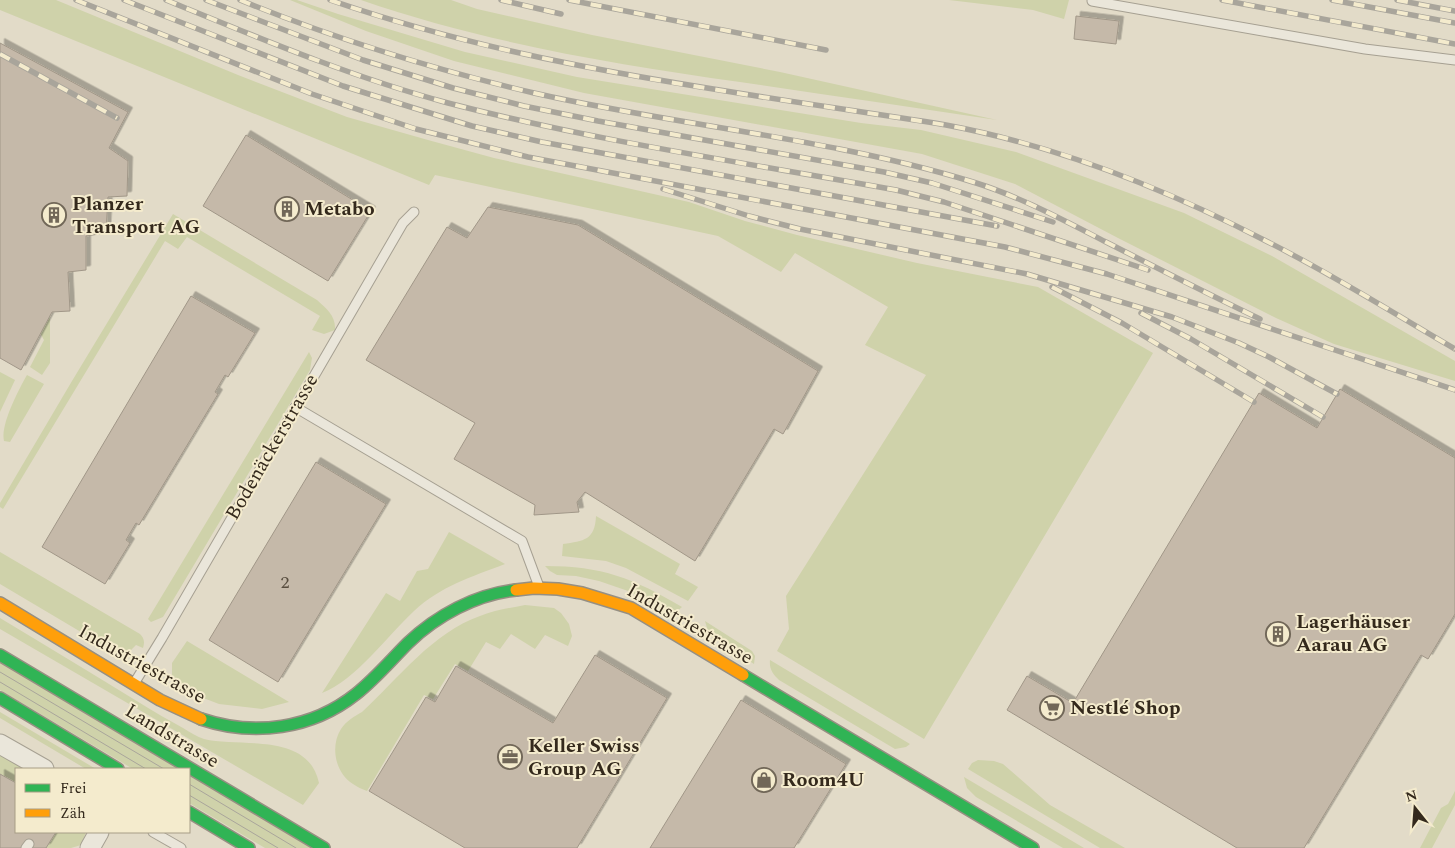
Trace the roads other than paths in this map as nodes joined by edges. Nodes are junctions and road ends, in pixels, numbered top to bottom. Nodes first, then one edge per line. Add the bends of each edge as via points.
1 (1092, 2) dead end
2 (1455, 60) edge
3 (414, 212) dead end
4 (295, 407) junction
5 (539, 587) junction
6 (0, 603) edge
7 (0, 655) edge
8 (133, 684) junction
9 (0, 698) edge
10 (0, 744) edge
11 (42, 768) edge
12 (116, 768) edge
13 (190, 768) edge
14 (190, 768) edge
15 (190, 813) edge
16 (98, 833) edge
17 (155, 833) edge
18 (90, 848) edge
19 (181, 848) edge
20 (249, 848) edge
21 (324, 848) edge
22 (1033, 848) edge

1 - 2 lane via 1365,49
3 - 4 lane, Bodenäckerstrasse via 403,223
4 - 5 lane via 522,541
4 - 8 lane, Bodenäckerstrasse
5 - 8 street, Industriestrasse via 506,590 470,602 439,618 361,690 325,714 302,723 269,728 206,721
5 - 22 street, Industriestrasse via 600,596 631,608
6 - 8 street, Industriestrasse
7 - 14 street, Landstrasse
9 - 12 street
10 - 11 street
13 - 21 street, Landstrasse
15 - 20 street
16 - 18 street
17 - 19 lane

